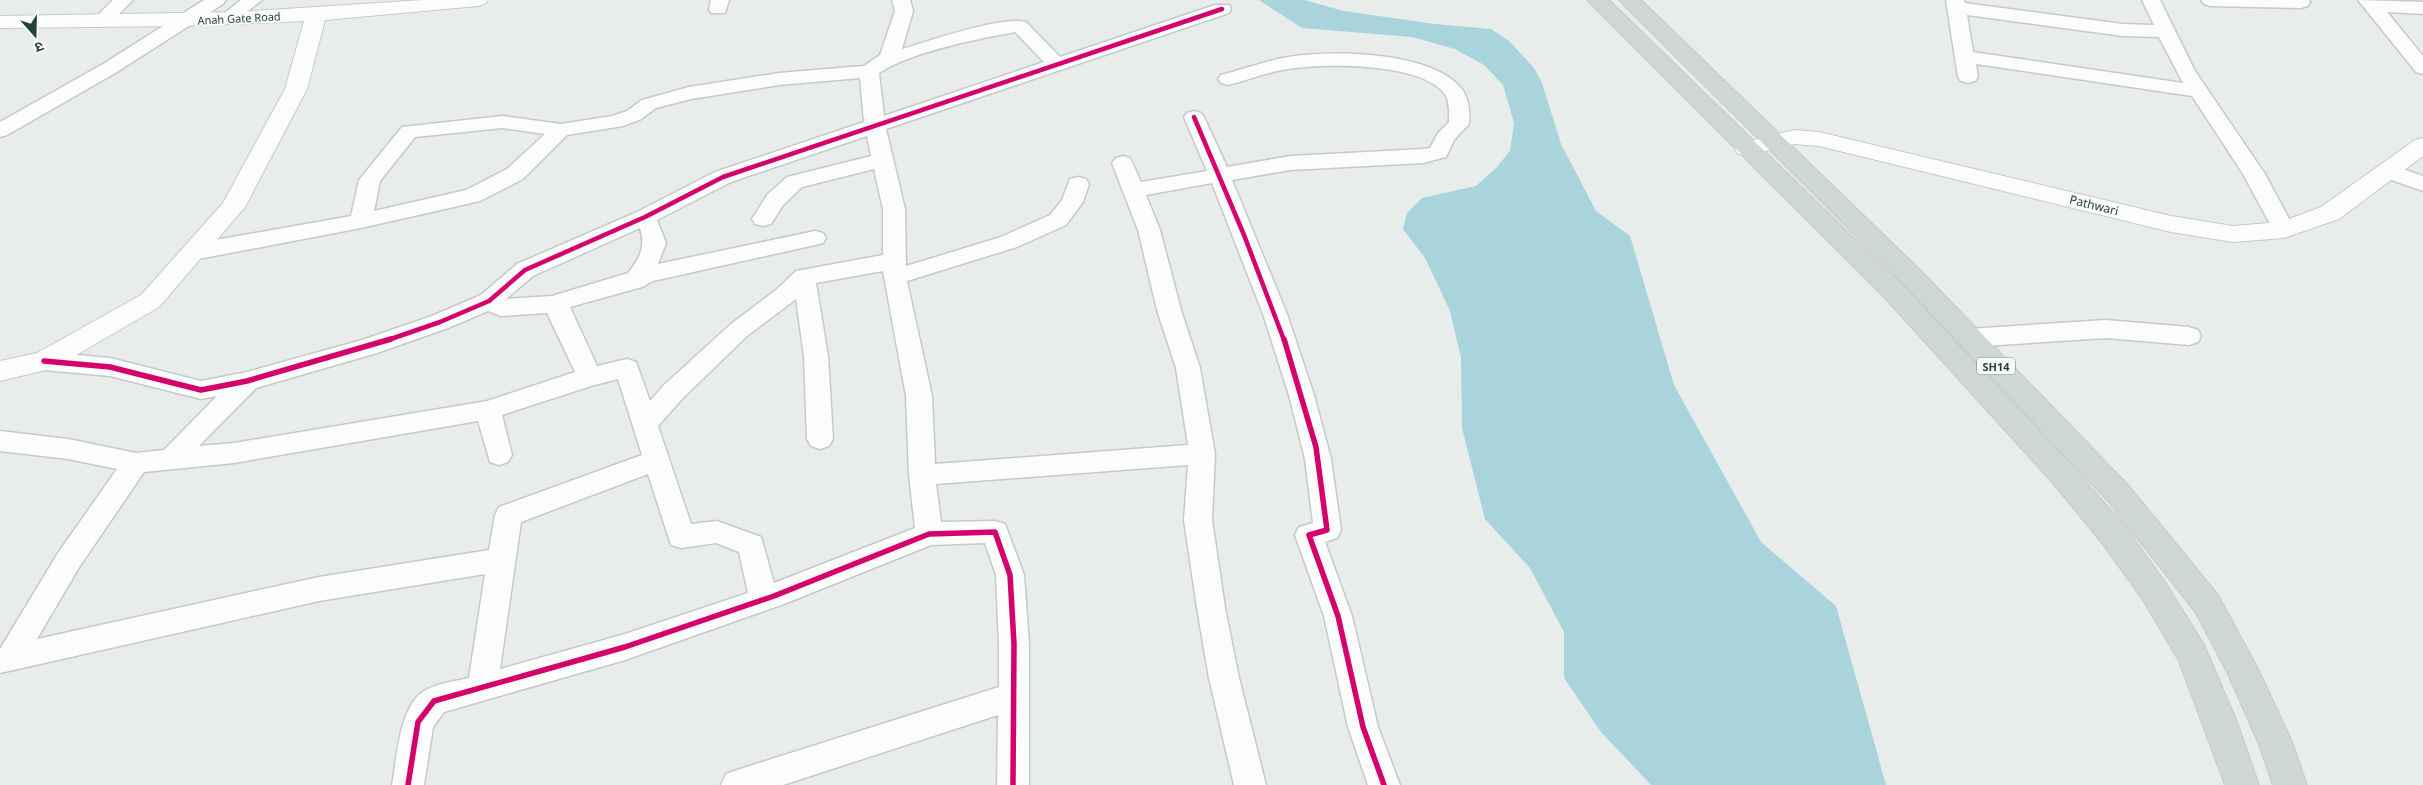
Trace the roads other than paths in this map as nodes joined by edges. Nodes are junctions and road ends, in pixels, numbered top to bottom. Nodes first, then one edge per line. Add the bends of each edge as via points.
1 (124, 0) edge
2 (217, 0) edge
3 (253, 0) edge
4 (478, 0) edge
5 (901, 0) edge
6 (1597, 0) edge
7 (1629, 0) edge
8 (2151, 0) edge
9 (2210, 0) edge
10 (2301, 2) dead end
11 (2370, 3) edge
12 (1956, 4) edge
13 (2423, 8) edge
14 (1222, 9) dead end
15 (316, 14) junction
16 (226, 19) junction
17 (182, 21) junction
18 (0, 22) edge
19 (100, 22) junction
20 (2166, 31) junction
21 (1965, 57) junction
22 (889, 58) junction
23 (1056, 64) junction
24 (2423, 68) edge
25 (869, 71) junction
26 (1968, 77) dead end
27 (1228, 79) dead end
28 (2198, 92) junction
29 (0, 115) edge
30 (1194, 117) dead end
31 (20, 118) junction
32 (875, 127) junction
33 (561, 130) junction
34 (0, 131) edge
35 (1772, 143) junction
36 (2423, 145) edge
37 (1746, 150) junction
38 (883, 160) junction
39 (1123, 163) dead end
40 (2388, 171) junction
41 (1220, 173) junction
42 (1078, 184) dead end
43 (2423, 184) edge
44 (1133, 190) junction
45 (645, 217) junction
46 (762, 219) dead end
47 (361, 221) junction
48 (2284, 230) junction
49 (815, 238) dead end
50 (193, 252) junction
51 (895, 269) junction
52 (804, 277) junction
53 (634, 281) junction
54 (490, 301) junction
55 (553, 304) junction
56 (2189, 336) dead end
57 (1969, 338) junction
58 (44, 361) junction
59 (0, 371) edge
60 (589, 376) junction
61 (247, 381) junction
62 (488, 410) junction
63 (644, 426) junction
64 (0, 440) edge
65 (820, 440) dead end
66 (1202, 454) junction
67 (499, 455) dead end
68 (170, 460) junction
69 (656, 461) junction
70 (136, 464) junction
71 (922, 475) junction
72 (929, 534) junction
73 (500, 560) junction
74 (764, 599) junction
75 (5, 660) edge
76 (483, 688) junction
77 (1014, 696) junction
78 (408, 785) edge
79 (737, 785) edge
80 (1013, 785) edge
81 (1250, 785) edge
82 (1384, 785) edge
83 (2242, 785) edge
84 (2290, 785) edge

1 - 19 street
2 - 17 street
3 - 16 street
4 - 15 street, Anah Gate Road via 394,10
5 - 22 street via 904,11
6 - 37 main road, SH14
7 - 35 main road, SH14
8 - 20 street
9 - 10 street
11 - 13 street
11 - 24 street
12 - 20 street via 2123,30
12 - 21 street
14 - 23 street
15 - 16 street, Anah Gate Road
15 - 50 street via 296,89 233,207
16 - 17 street, Anah Gate Road
17 - 19 street, Anah Gate Road
17 - 31 street via 110,68
18 - 19 street, Anah Gate Road
20 - 28 street
21 - 26 street
21 - 28 street
22 - 23 street via 988,31 1019,26
22 - 25 street
23 - 32 street
25 - 32 street
25 - 33 street via 779,79 689,93 648,104 616,122
27 - 41 street via 1288,63 1336,60 1395,63 1433,76 1452,90 1460,108 1459,124 1445,137 1439,152 1423,156 1290,163
28 - 48 street via 2254,174
29 - 31 street
30 - 41 street
31 - 34 street
32 - 38 street
32 - 45 street via 723,177
33 - 47 street via 515,174 472,196
33 - 47 street via 502,122 409,131 370,180
35 - 37 street, Pathwari
35 - 48 street, Pathwari via 1794,137 1819,139 2171,224 2233,234
35 - 57 main road, SH14 via 1911,276
36 - 40 street, Pathwari
37 - 83 main road, SH14 via 1894,293 2062,474 2113,534 2154,591 2193,655
38 - 46 street via 795,182 775,200
38 - 51 street via 894,209
39 - 44 street
40 - 43 street
40 - 48 street, Pathwari via 2330,213
41 - 44 street
41 - 82 street via 1286,344 1314,438 1327,530 1309,535 1338,616 1363,727
42 - 51 street via 1072,202 1058,220 1009,242
44 - 66 street via 1149,230 1169,310 1188,368
45 - 53 street via 656,247
45 - 54 street via 525,270
47 - 50 street
49 - 53 street via 650,274
50 - 58 street via 150,301
51 - 52 street
51 - 71 street via 919,396
52 - 63 street via 719,349 673,392
52 - 65 street via 816,356
53 - 55 street
54 - 55 street via 501,308
54 - 61 street via 368,347
55 - 60 street via 560,310
56 - 57 street via 2106,329
57 - 84 main road, SH14 via 2118,493 2207,604 2242,668
58 - 59 street
58 - 61 street via 110,367 202,390
60 - 62 street
60 - 63 street via 628,368
61 - 68 street
62 - 67 street
62 - 68 street via 234,453
63 - 69 street
64 - 70 street via 68,449
66 - 71 street
66 - 81 street via 1198,520 1224,678
68 - 70 street
69 - 73 street via 509,515
69 - 74 street via 681,537 717,532 751,545
70 - 75 street via 68,561
71 - 72 street
72 - 74 street
72 - 77 street via 995,532 1010,575
73 - 75 street via 319,589
73 - 76 street
74 - 76 street via 625,647
76 - 78 street via 434,702 418,722
77 - 79 street
77 - 80 street

